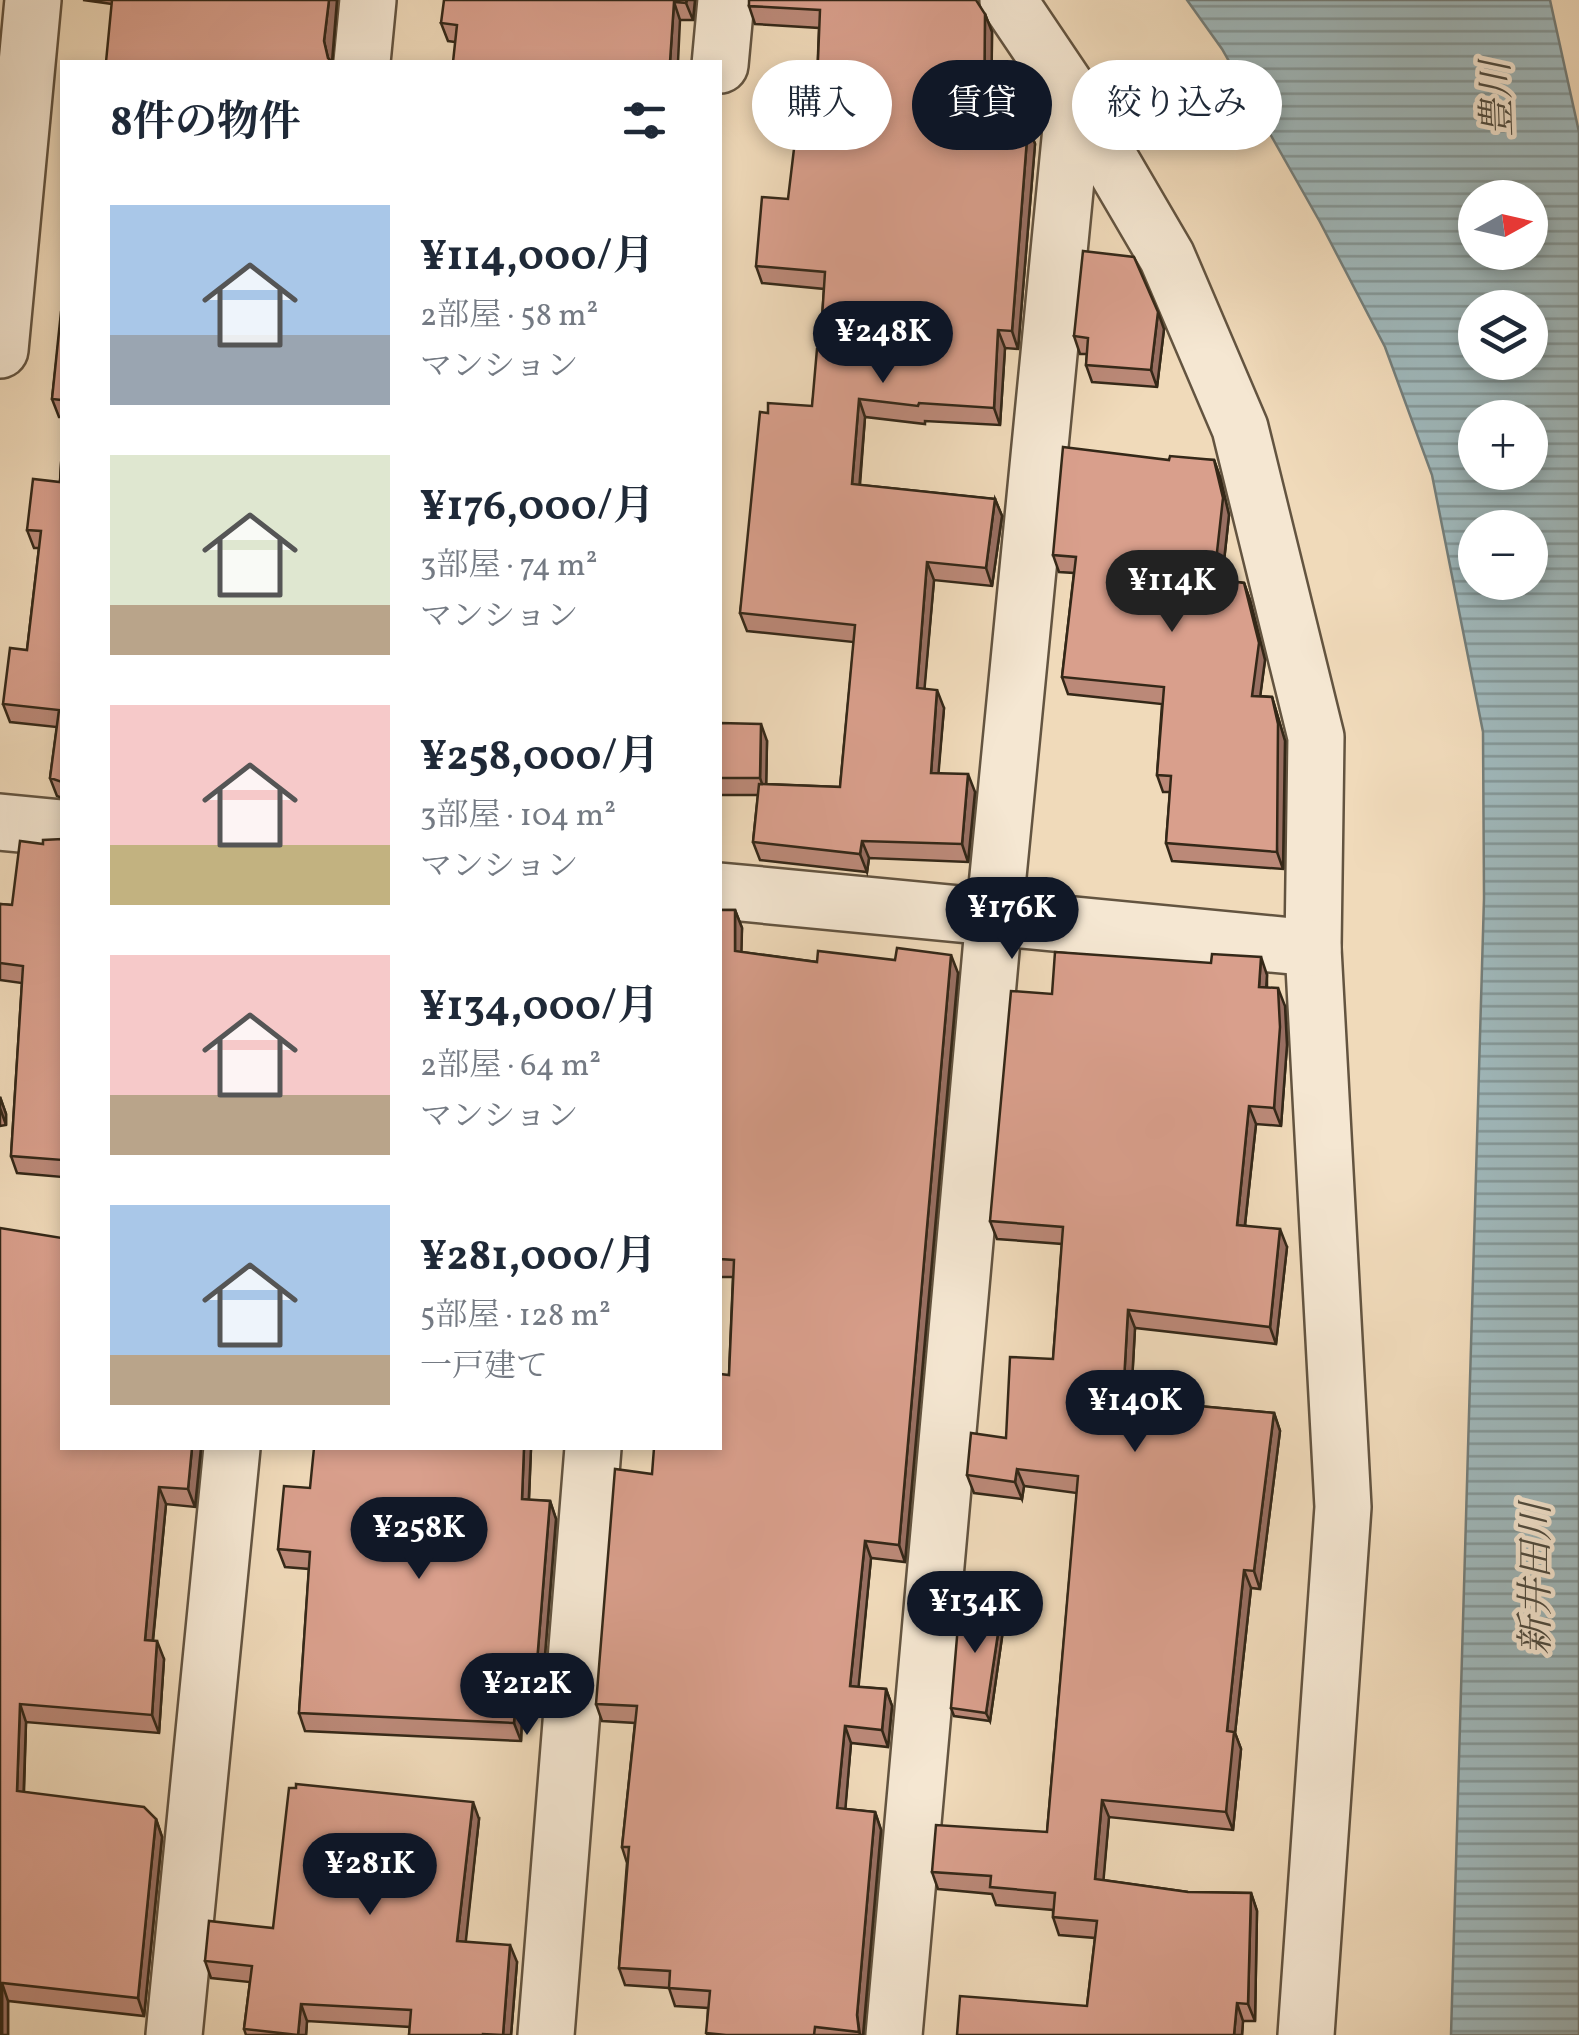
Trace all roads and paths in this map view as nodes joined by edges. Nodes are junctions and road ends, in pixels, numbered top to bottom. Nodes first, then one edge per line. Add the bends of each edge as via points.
1 (33, 0) edge
2 (368, 0) edge
3 (726, 0) edge
4 (1008, 0) edge
5 (362, 60) edge
6 (720, 60) edge
7 (1072, 95) edge
8 (1072, 118) edge
9 (1104, 150) edge
10 (0, 350) edge
11 (0, 822) edge
12 (60, 828) edge
13 (722, 891) edge
14 (994, 917) junction
15 (1313, 948) junction
16 (232, 1450) edge
17 (593, 1450) edge
18 (174, 2035) edge
19 (546, 2035) edge
20 (894, 2035) edge
21 (1306, 2035) edge

1 - 10 street
2 - 5 street
3 - 6 street
4 - 7 street
8 - 14 street
9 - 15 street via 1167,257 1240,428 1316,737
11 - 12 street
13 - 14 street
14 - 15 street
14 - 20 street
15 - 21 street via 1343,1507
16 - 18 street
17 - 19 street

